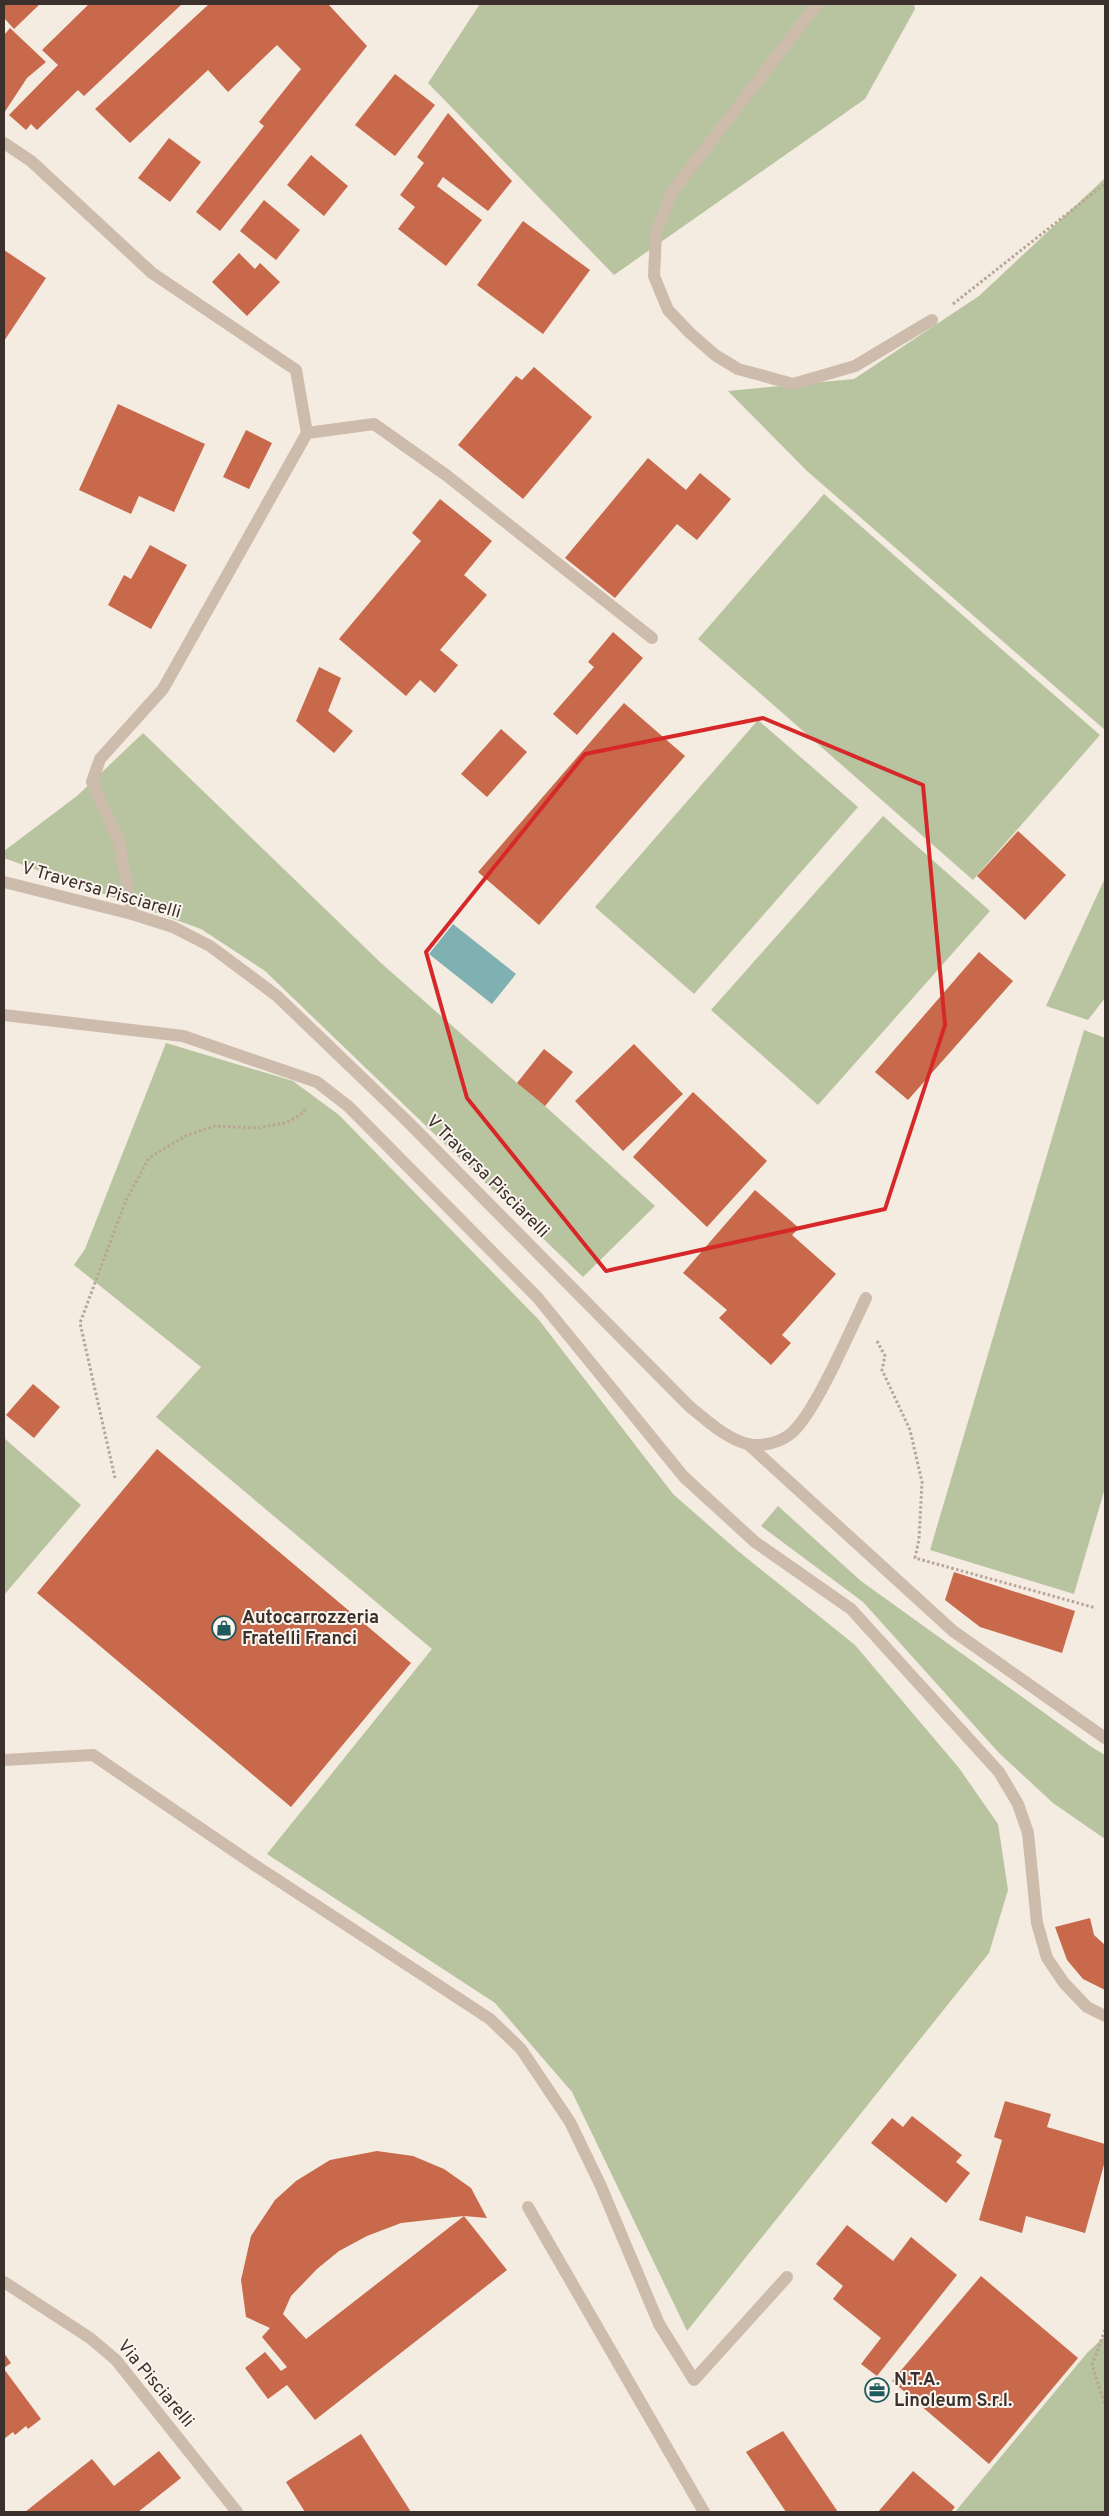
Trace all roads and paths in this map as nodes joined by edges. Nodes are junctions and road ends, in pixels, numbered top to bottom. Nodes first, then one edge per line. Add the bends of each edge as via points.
1 (817, 4) edge
2 (4, 143) edge
3 (1105, 184) edge
4 (932, 320) joint
5 (307, 433) junction
6 (652, 638) dead end
7 (4, 882) edge
8 (132, 914) junction
9 (4, 1015) edge
10 (317, 1082) junction
11 (863, 1304) joint
12 (748, 1444) junction
13 (115, 1478) dead end
14 (1096, 1608) dead end
15 (1105, 1738) edge
16 (4, 1760) edge
17 (1105, 2016) edge
18 (528, 2207) dead end
19 (787, 2277) dead end
20 (4, 2282) edge
21 (1105, 2330) edge
22 (1105, 2405) edge
23 (237, 2512) edge
24 (704, 2512) edge

1 - 4 street via 672,192 656,233 654,276 668,310 715,355 738,369 793,384 855,366
2 - 5 street via 31,161 152,273 296,370
3 - 4 path
5 - 6 street via 374,424 446,475
5 - 8 street via 163,689 100,759 92,782 119,842
7 - 8 street, V Traversa Pisciarelli
8 - 12 street, V Traversa Pisciarelli via 173,927 210,946 277,996 406,1120 690,1407 721,1432
9 - 10 street via 183,1036
10 - 13 path via 303,1113 286,1123 257,1128 215,1126 187,1134 149,1158 126,1200 80,1323
10 - 17 street via 348,1106 537,1297 684,1477 755,1542 851,1608 999,1772 1018,1804 1028,1832 1037,1923 1047,1958 1064,1983 1087,2007
11 - 12 street, V Traversa Pisciarelli via 808,1413 789,1435 770,1444
11 - 14 path via 885,1356 882,1370 910,1430 922,1482 920,1539 915,1558
12 - 15 street via 953,1631
16 - 19 street via 93,1756 490,2019 521,2049 570,2122 659,2324 694,2380
18 - 24 street
20 - 23 street, Via Pisciarelli via 90,2338 116,2360
21 - 22 path via 1092,2365

